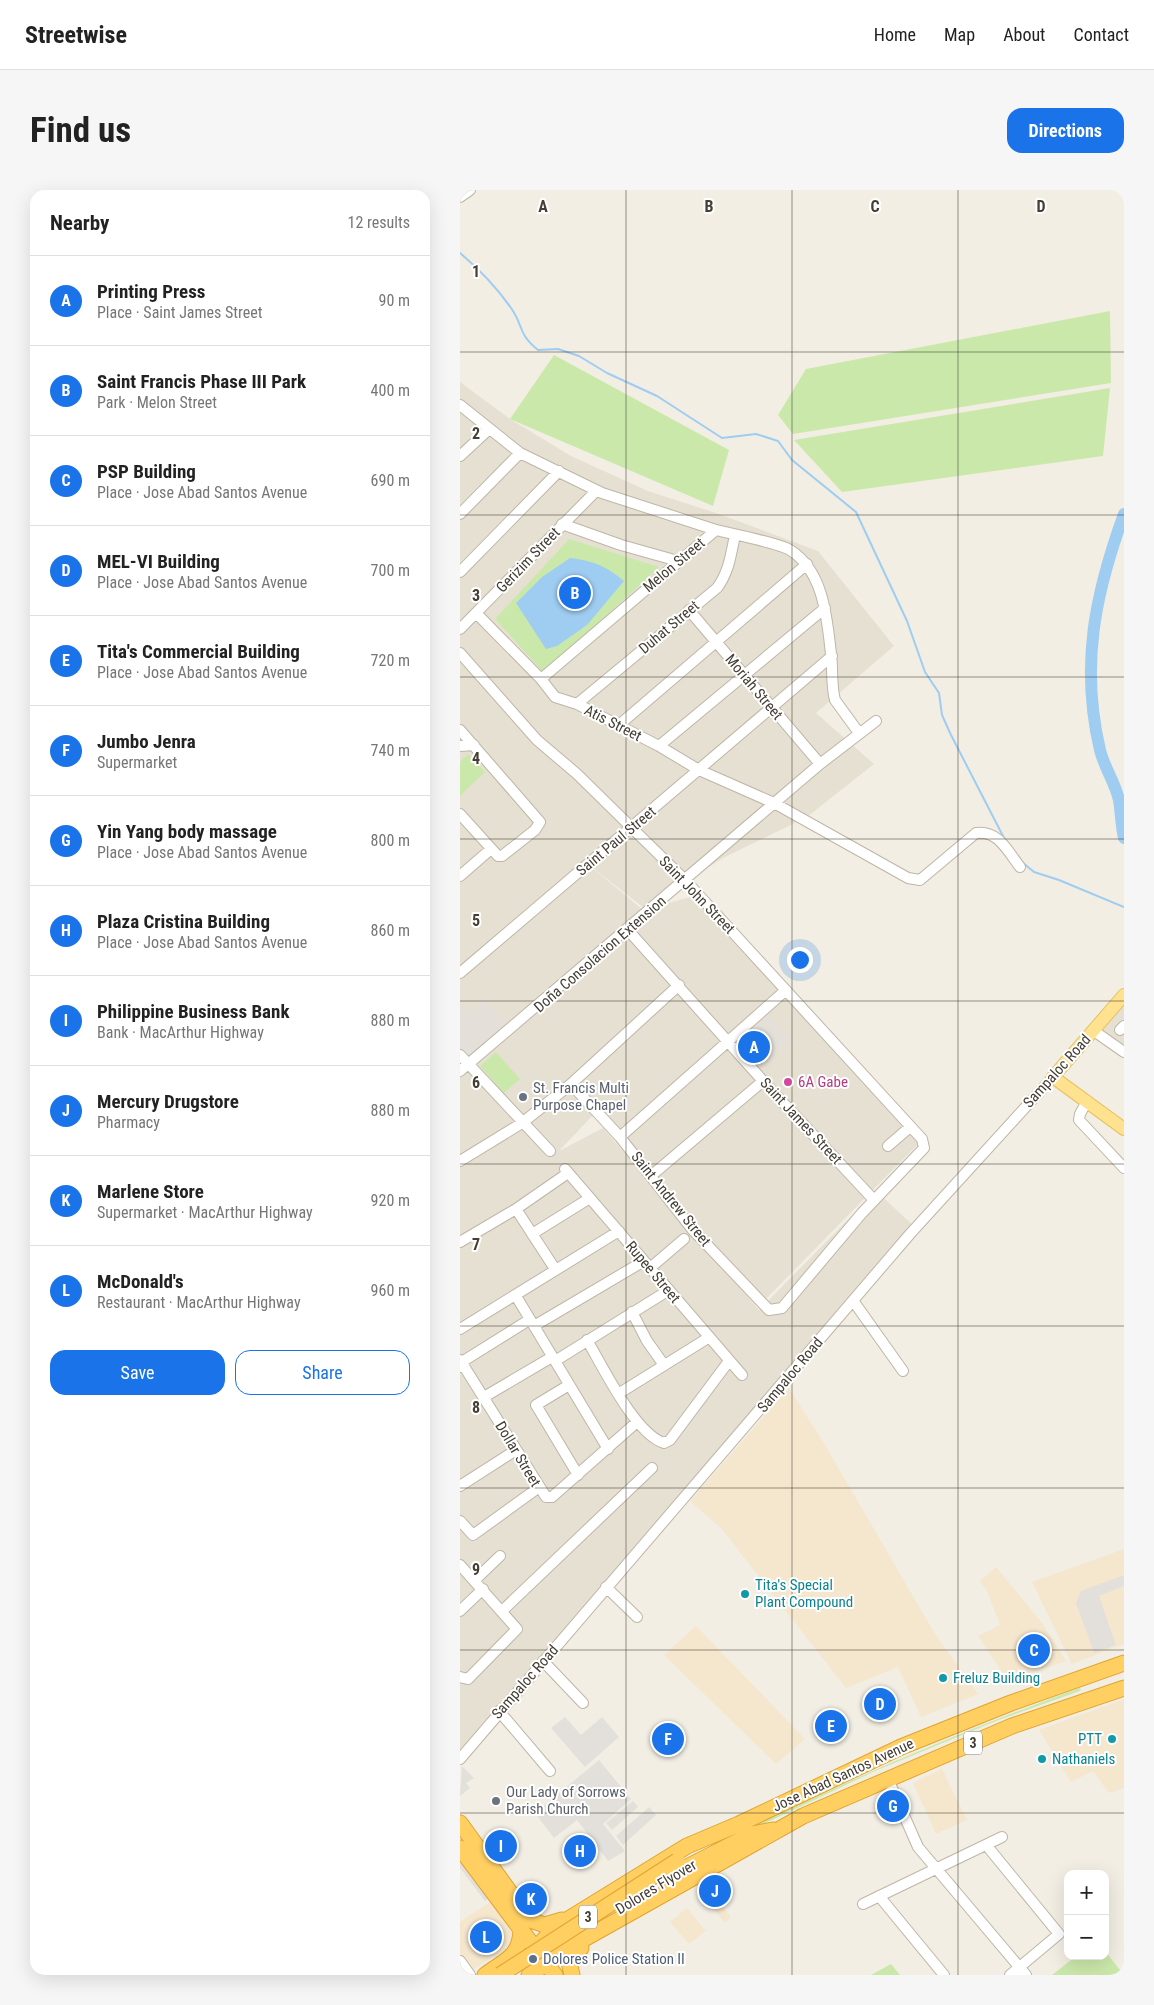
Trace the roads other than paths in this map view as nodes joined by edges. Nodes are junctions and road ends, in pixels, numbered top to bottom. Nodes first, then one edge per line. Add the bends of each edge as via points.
1 (470, 190) edge
2 (460, 197) edge
3 (460, 405) edge
4 (488, 430) junction
5 (520, 452) junction
6 (460, 456) edge
7 (560, 471) junction
8 (596, 490) junction
9 (460, 514) edge
10 (562, 524) junction
11 (716, 530) junction
12 (735, 535) junction
13 (678, 561) junction
14 (806, 564) junction
15 (460, 572) edge
16 (824, 608) junction
17 (689, 610) junction
18 (476, 613) junction
19 (460, 629) edge
20 (716, 643) junction
21 (460, 653) edge
22 (832, 656) junction
23 (743, 674) junction
24 (542, 679) junction
25 (577, 704) junction
26 (771, 708) junction
27 (876, 720) dead end
28 (619, 725) junction
29 (460, 730) edge
30 (859, 733) junction
31 (474, 745) junction
32 (460, 746) edge
33 (659, 746) junction
34 (820, 764) junction
35 (699, 770) junction
36 (774, 803) junction
37 (460, 814) edge
38 (630, 828) junction
39 (491, 849) junction
40 (1020, 867) dead end
41 (460, 876) edge
42 (684, 880) junction
43 (628, 930) junction
44 (460, 973) edge
45 (679, 985) junction
46 (786, 990) junction
47 (1124, 995) edge
48 (1094, 1031) junction
49 (729, 1042) junction
50 (1124, 1052) edge
51 (460, 1055) edge
52 (469, 1065) junction
53 (460, 1071) edge
54 (1053, 1077) junction
55 (763, 1081) junction
56 (571, 1084) junction
57 (1087, 1101) junction
58 (522, 1123) junction
59 (910, 1127) junction
60 (1124, 1129) edge
61 (620, 1137) junction
62 (888, 1146) dead end
63 (550, 1151) dead end
64 (460, 1161) edge
65 (1124, 1168) edge
66 (652, 1175) junction
67 (590, 1198) junction
68 (874, 1200) junction
69 (516, 1209) junction
70 (619, 1231) junction
71 (532, 1234) junction
72 (684, 1239) dead end
73 (460, 1242) edge
74 (647, 1265) junction
75 (555, 1269) junction
76 (669, 1290) junction
77 (516, 1296) junction
78 (854, 1302) junction
79 (632, 1312) junction
80 (532, 1323) junction
81 (460, 1328) edge
82 (708, 1338) junction
83 (587, 1340) junction
84 (553, 1359) junction
85 (729, 1361) junction
86 (461, 1364) edge
87 (664, 1365) junction
88 (903, 1371) dead end
89 (742, 1375) dead end
90 (569, 1384) junction
91 (618, 1394) junction
92 (484, 1397) junction
93 (637, 1422) junction
94 (608, 1448) junction
95 (516, 1450) junction
96 (652, 1468) dead end
97 (578, 1475) junction
98 (460, 1486) edge
99 (538, 1488) junction
100 (460, 1521) edge
101 (500, 1556) dead end
102 (460, 1564) edge
103 (475, 1580) junction
104 (606, 1587) junction
105 (483, 1589) junction
106 (460, 1611) edge
107 (502, 1611) junction
108 (637, 1617) dead end
109 (543, 1662) junction
110 (1123, 1663) edge
111 (460, 1676) edge
112 (1083, 1676) junction
113 (1124, 1688) edge
114 (1106, 1694) junction
115 (583, 1703) dead end
116 (499, 1711) junction
117 (1051, 1713) junction
118 (460, 1759) edge
119 (550, 1771) dead end
120 (888, 1779) junction
121 (460, 1824) edge
122 (739, 1824) junction
123 (777, 1830) junction
124 (1002, 1837) dead end
125 (987, 1846) junction
126 (460, 1848) edge
127 (680, 1865) junction
128 (935, 1868) junction
129 (879, 1896) junction
130 (863, 1904) dead end
131 (575, 1914) junction
132 (554, 1928) junction
133 (521, 1930) junction
134 (602, 1931) junction
135 (570, 1948) junction
136 (460, 1961) edge
137 (556, 1967) edge
138 (1022, 1971) edge
139 (470, 1975) edge
140 (485, 1975) edge
141 (500, 1975) edge
142 (516, 1975) edge
143 (529, 1975) edge
144 (944, 1975) edge
145 (1010, 1975) edge

1 - 2 street
3 - 4 street
4 - 5 street
4 - 6 street
5 - 7 street
5 - 9 street
7 - 8 street
7 - 15 street
8 - 10 street, Gerizim Street
8 - 11 street via 618,500
10 - 13 street
10 - 18 street, Gerizim Street
11 - 12 street, Melon Street
11 - 13 street, Melon Street
12 - 14 street, Melon Street via 790,549
12 - 17 street, Duhat Street via 725,578
13 - 24 street, Melon Street
14 - 16 street, Melon Street
14 - 20 street
16 - 22 street, Melon Street
16 - 23 street
17 - 20 street, Moriah Street
17 - 25 street, Duhat Street
18 - 19 street, Gerizim Street
18 - 24 street, Atis Street
20 - 23 street, Moriah Street
20 - 28 street
21 - 38 street, Saint John Street via 537,740 577,774
22 - 26 street, Saint Paul Street
22 - 30 street, Melon Street via 835,700
23 - 26 street, Moriah Street
23 - 33 street
24 - 25 street, Atis Street via 555,697
25 - 28 street, Atis Street
26 - 34 street, Moriah Street
26 - 35 street, Saint Paul Street
27 - 30 street, Doña Consolacion Extension
28 - 33 street, Atis Street
29 - 31 street
30 - 34 street, Doña Consolacion Extension
31 - 32 street
31 - 39 street via 540,822 535,830 502,856
33 - 35 street, Atis Street
34 - 36 street, Doña Consolacion Extension
35 - 36 street, Atis Street
35 - 38 street, Saint Paul Street
36 - 40 street, Atis Street via 914,880 920,880 976,833 985,832 997,837
36 - 42 street, Doña Consolacion Extension
37 - 39 street
38 - 42 street, Saint John Street
38 - 44 street, Saint Paul Street
39 - 41 street
42 - 43 street, Doña Consolacion Extension
42 - 46 street, Saint John Street
43 - 45 street, Saint James Street
43 - 52 street, Doña Consolacion Extension
45 - 49 street, Saint James Street
45 - 56 street
46 - 49 street
46 - 59 street, Saint John Street
47 - 48 main road, Sampaloc Road
48 - 50 street
48 - 54 main road, Sampaloc Road
49 - 55 street, Saint James Street
49 - 61 street
51 - 52 street
52 - 53 street, Doña Consolacion Extension
52 - 58 street
54 - 57 main road
54 - 78 street, Sampaloc Road via 910,1234
55 - 66 street
55 - 68 street, Saint James Street
56 - 58 street
56 - 61 street, Saint Andrew Street
57 - 60 main road
57 - 65 street via 1079,1120
58 - 63 street
58 - 64 street
59 - 62 street
59 - 68 street, Saint John Street via 924,1145 922,1151
61 - 66 street, Saint Andrew Street
66 - 68 street, Saint Andrew Street via 692,1229 766,1308 773,1310 782,1308
67 - 69 street, Rupee Street via 566,1171
67 - 70 street, Rupee Street
67 - 71 street
69 - 71 street
69 - 73 street
70 - 74 street, Rupee Street
70 - 75 street
71 - 75 street
72 - 74 street
74 - 76 street, Rupee Street
74 - 80 street
75 - 77 street
76 - 79 street
76 - 82 street, Rupee Street
77 - 80 street
77 - 81 street
78 - 88 street
78 - 104 street, Sampaloc Road
79 - 83 street
79 - 87 street
80 - 84 street
80 - 86 street
82 - 85 street, Rupee Street
82 - 87 street
83 - 84 street
83 - 91 street
84 - 90 street
84 - 92 street
85 - 89 street, Rupee Street
85 - 93 street via 664,1444
86 - 92 street, Dollar Street
87 - 91 street
90 - 94 street
90 - 97 street via 536,1405
91 - 93 street
92 - 95 street, Dollar Street
93 - 94 street
94 - 97 street
95 - 98 street
95 - 99 street, Dollar Street
96 - 107 street
97 - 99 street, Dollar Street via 552,1498 546,1497
99 - 100 street via 473,1535
101 - 103 street
102 - 103 street
103 - 105 street
104 - 108 street
104 - 109 street, Sampaloc Road
105 - 106 street
105 - 107 street
107 - 111 street via 516,1626 516,1632 468,1679
109 - 115 street
109 - 116 street, Sampaloc Road
110 - 112 highway, Jose Abad Santos Avenue / 3
110 - 114 highway via 1122,1669 1105,1677
112 - 117 highway via 1083,1690 1060,1700
112 - 122 highway, Jose Abad Santos Avenue / 3 via 901,1747
113 - 114 highway, Jose Abad Santos Avenue / 3
114 - 117 highway, Jose Abad Santos Avenue / 3
116 - 118 street, Sampaloc Road
116 - 119 street
117 - 120 highway, Jose Abad Santos Avenue / 3 via 1012,1726
120 - 123 highway, Jose Abad Santos Avenue / 3
120 - 128 street via 913,1840
121 - 131 highway, Jose Abad Santos Avenue via 526,1915 536,1924 552,1925
122 - 127 highway, Dolores Flyover / 3
122 - 131 highway, Jose Abad Santos Avenue / 3 via 687,1846
123 - 127 highway, Dolores Flyover / 3 via 752,1834
123 - 134 highway, Jose Abad Santos Avenue / 3
124 - 125 street
125 - 128 street
125 - 138 street via 1059,1934
126 - 133 highway
127 - 141 highway, Dolores Flyover / 3, bridge
127 - 142 highway, Dolores Flyover / 3
128 - 129 street
128 - 138 street
129 - 130 street
129 - 144 street
131 - 132 highway, Jose Abad Santos Avenue / 3
132 - 135 highway via 558,1946
132 - 137 highway, Jose Abad Santos Avenue / 3 via 540,1944
133 - 137 highway
133 - 140 highway via 521,1945 516,1952
134 - 135 highway, Jose Abad Santos Avenue / 3
134 - 137 highway, Jose Abad Santos Avenue via 574,1953 568,1962
135 - 137 highway, Jose Abad Santos Avenue / 3
136 - 139 street
137 - 143 highway, Jose Abad Santos Avenue / 3
138 - 145 street

